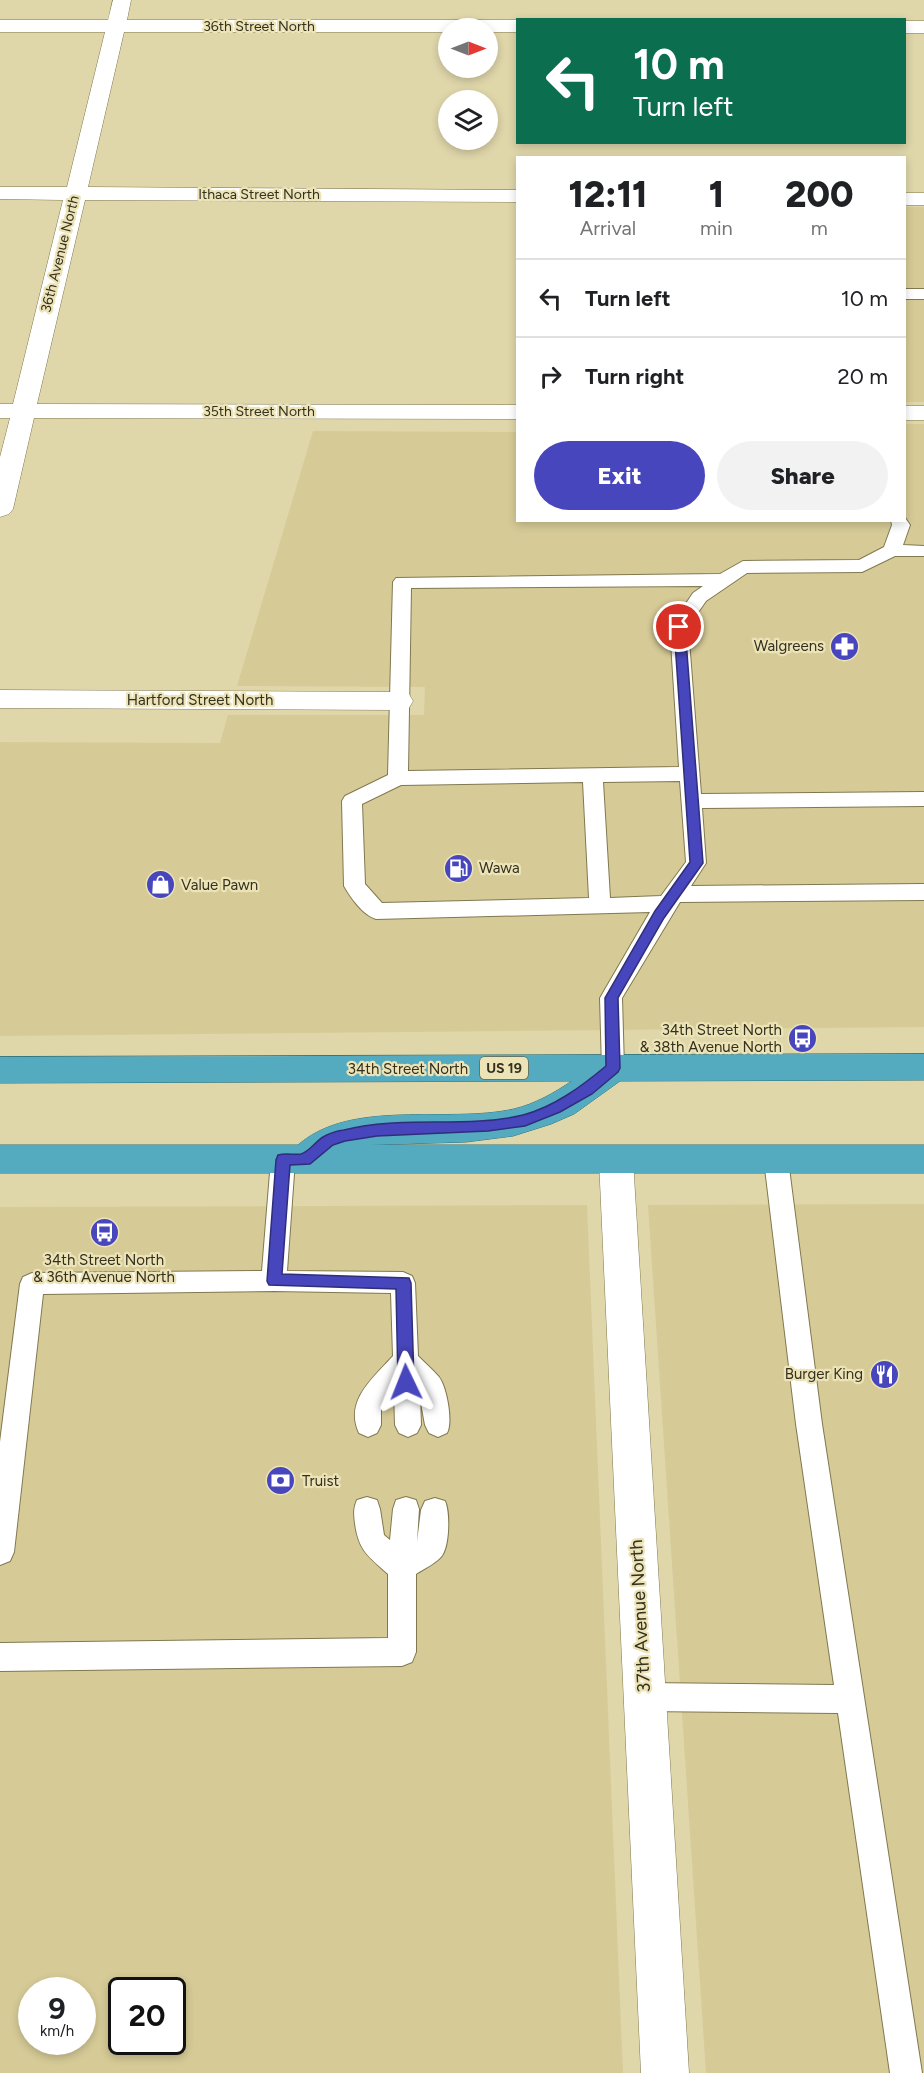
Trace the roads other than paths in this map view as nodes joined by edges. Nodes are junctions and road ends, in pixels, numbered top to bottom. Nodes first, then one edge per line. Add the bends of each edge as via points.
1 (122, 0) edge
2 (116, 25) junction
3 (0, 26) edge
4 (516, 26) edge
5 (906, 27) edge
6 (924, 27) edge
7 (0, 193) edge
8 (75, 193) junction
9 (516, 196) edge
10 (906, 199) edge
11 (924, 199) edge
12 (906, 294) edge
13 (924, 294) edge
14 (11, 411) edge
15 (516, 412) edge
16 (906, 413) edge
17 (924, 413) edge
18 (0, 508) edge
19 (900, 522) edge
20 (892, 550) junction
21 (924, 551) edge
22 (724, 580) junction
23 (0, 699) edge
24 (399, 701) junction
25 (690, 774) junction
26 (593, 776) junction
27 (398, 778) junction
28 (924, 799) edge
29 (691, 801) junction
30 (924, 892) edge
31 (670, 899) junction
32 (600, 906) junction
33 (924, 1067) edge
34 (613, 1068) junction
35 (0, 1070) edge
36 (0, 1159) edge
37 (924, 1159) edge
38 (294, 1160) junction
39 (615, 1160) junction
40 (776, 1160) junction
41 (274, 1281) junction
42 (405, 1360) junction
43 (368, 1425) dead end
44 (408, 1425) dead end
45 (438, 1425) dead end
46 (368, 1509) dead end
47 (406, 1509) dead end
48 (435, 1510) dead end
49 (0, 1552) edge
50 (402, 1568) junction
51 (0, 1657) edge
52 (644, 1697) junction
53 (850, 1700) junction
54 (665, 2073) edge
55 (906, 2073) edge

1 - 2 street, 36th Avenue North
2 - 3 street, 36th Street North
2 - 4 street, 36th Street North
2 - 8 street, 36th Avenue North
5 - 6 street
7 - 8 street, Ithaca Street North
8 - 9 street, Ithaca Street North
8 - 14 street, 36th Avenue North
10 - 11 street
12 - 13 lane
14 - 15 street, 35th Street North
14 - 18 street, 36th Avenue North
16 - 17 street
19 - 20 lane
20 - 21 lane
20 - 22 lane via 862,566 743,567
22 - 24 lane via 402,582
22 - 25 lane via 699,597 679,627
23 - 24 street, Hartford Street North
24 - 27 lane
25 - 26 lane
25 - 29 lane
26 - 27 lane
26 - 32 lane
27 - 32 lane via 352,801 355,886 376,911
28 - 29 lane
29 - 31 lane via 696,863
30 - 31 lane
31 - 32 lane
31 - 34 lane via 611,998
33 - 34 highway, 34th Street North / US 19
34 - 35 highway, 34th Street North / US 19
34 - 38 highway via 587,1090 525,1120 345,1135
36 - 38 highway
37 - 40 highway
38 - 39 highway
38 - 41 lane
39 - 40 highway
39 - 52 street, 37th Avenue North
40 - 53 lane via 809,1424
41 - 42 lane via 403,1283
41 - 49 lane via 32,1284
42 - 43 lane via 368,1403
42 - 44 lane
42 - 45 lane via 431,1386
46 - 50 lane via 371,1541
47 - 50 lane
48 - 50 lane via 432,1548
50 - 51 lane via 402,1652
52 - 53 lane
52 - 54 street, 37th Avenue North
53 - 55 lane

